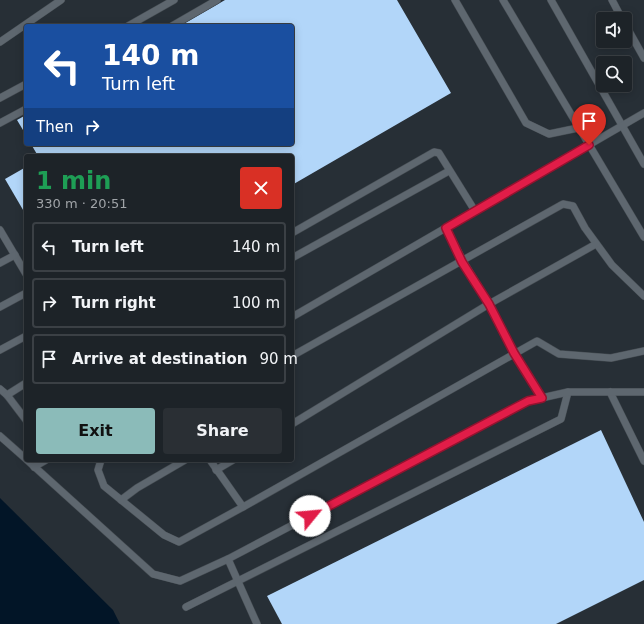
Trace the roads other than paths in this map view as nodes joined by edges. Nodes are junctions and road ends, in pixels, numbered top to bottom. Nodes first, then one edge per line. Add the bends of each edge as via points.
1 (61, 0) edge
2 (174, 0) edge
3 (217, 0) edge
4 (455, 0) edge
5 (503, 0) edge
6 (551, 0) edge
7 (612, 0) edge
8 (618, 12) edge
9 (26, 24) edge
10 (132, 24) edge
11 (175, 24) edge
12 (24, 25) edge
13 (632, 37) edge
14 (0, 42) edge
15 (644, 58) edge
16 (24, 85) edge
17 (0, 98) edge
18 (24, 109) edge
19 (644, 113) edge
20 (0, 123) edge
21 (622, 126) junction
22 (578, 128) junction
23 (589, 145) junction
24 (644, 164) edge
25 (449, 170) junction
26 (474, 211) junction
27 (446, 228) junction
28 (0, 230) edge
29 (294, 232) edge
30 (644, 237) edge
31 (596, 244) junction
32 (15, 255) junction
33 (294, 257) edge
34 (462, 262) junction
35 (0, 263) edge
36 (24, 271) edge
37 (24, 294) edge
38 (644, 296) edge
39 (489, 304) junction
40 (0, 308) edge
41 (294, 316) edge
42 (24, 337) edge
43 (0, 350) edge
44 (644, 351) edge
45 (514, 353) junction
46 (294, 355) edge
47 (24, 384) edge
48 (0, 389) edge
49 (568, 392) junction
50 (610, 392) junction
51 (644, 392) edge
52 (8, 395) junction
53 (542, 398) junction
54 (24, 417) edge
55 (294, 423) edge
56 (0, 436) edge
57 (24, 458) edge
58 (644, 460) edge
59 (28, 462) edge
60 (43, 462) edge
61 (100, 462) edge
62 (182, 462) edge
63 (211, 462) edge
64 (230, 462) edge
65 (34, 467) junction
66 (216, 470) junction
67 (121, 500) junction
68 (243, 507) junction
69 (228, 559) junction
70 (237, 582) junction
71 (186, 607) dead end
72 (257, 624) edge

1 - 9 lane
2 - 10 lane
3 - 11 lane
4 - 22 lane via 526,123 549,134
5 - 22 lane
6 - 21 lane
7 - 8 lane
12 - 14 lane
13 - 15 lane
16 - 17 lane
18 - 20 lane
19 - 21 lane
21 - 23 lane
21 - 24 lane
22 - 23 lane
23 - 26 lane
23 - 30 lane
25 - 26 lane
25 - 29 lane via 439,153 434,152
25 - 33 lane
26 - 27 lane
27 - 34 lane
27 - 41 lane
28 - 32 lane
31 - 34 lane via 573,206 563,204
31 - 38 lane via 612,265
31 - 39 lane
32 - 35 lane
32 - 36 lane
34 - 39 lane
34 - 46 lane
37 - 40 lane
39 - 45 lane
39 - 55 lane
42 - 43 lane
44 - 45 lane via 611,358 559,354 537,340
45 - 53 lane
45 - 68 lane
47 - 52 lane
48 - 52 lane
49 - 50 lane
49 - 53 lane
49 - 70 lane via 561,419
50 - 51 lane
50 - 58 lane
52 - 54 lane
53 - 69 lane via 528,401
56 - 57 lane
59 - 65 lane
60 - 65 lane
61 - 67 lane via 98,470 104,486
62 - 67 lane
63 - 66 lane
64 - 66 lane
65 - 69 lane via 154,574 180,581
66 - 68 lane
67 - 68 lane via 164,535 179,542
69 - 70 lane
70 - 71 lane
70 - 72 lane

